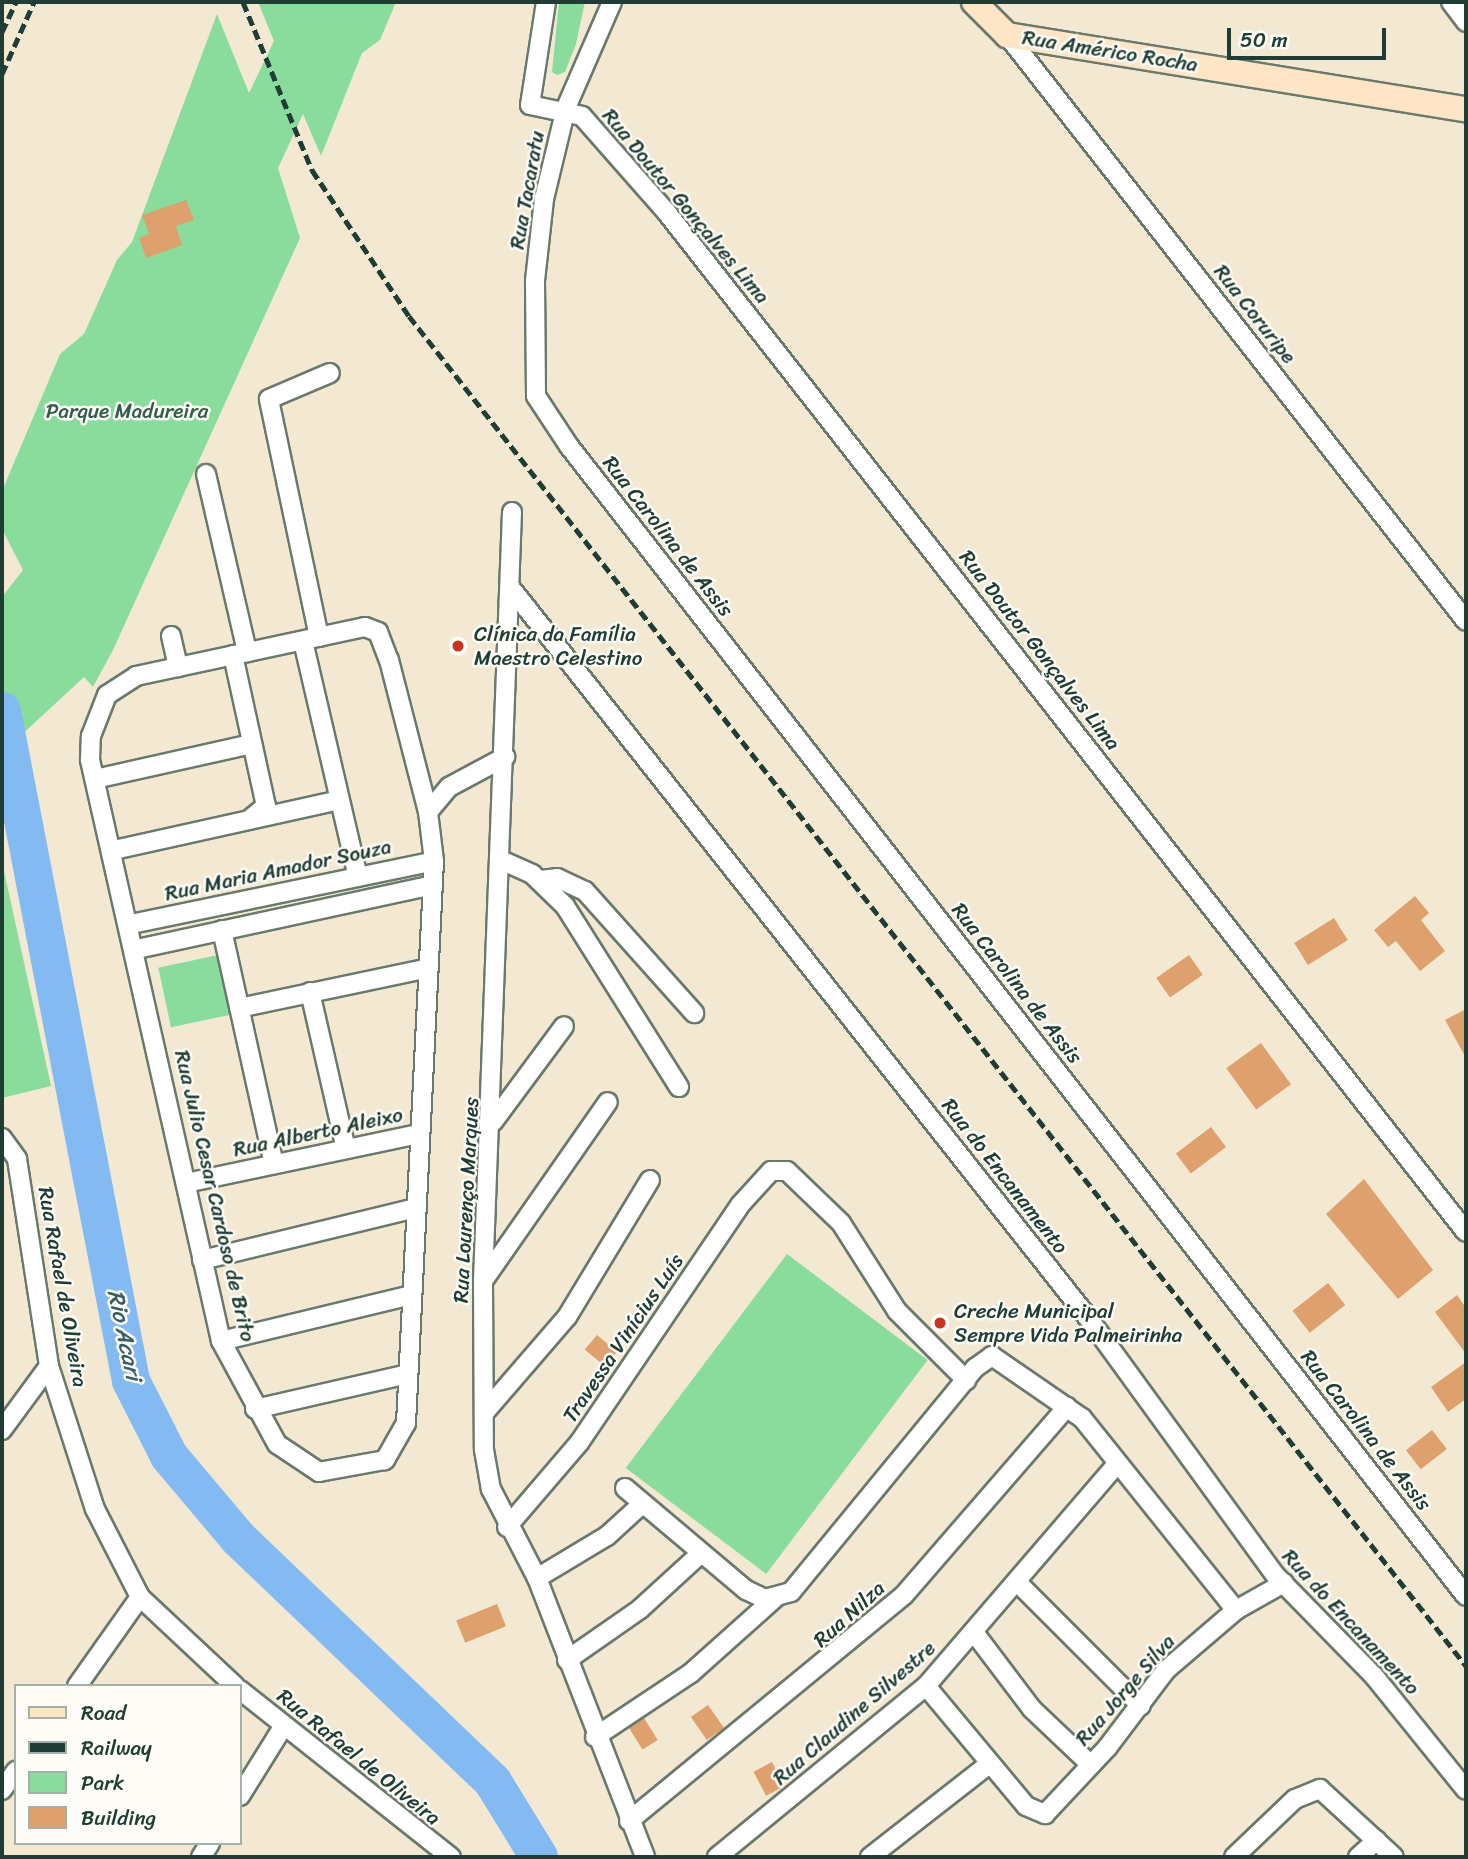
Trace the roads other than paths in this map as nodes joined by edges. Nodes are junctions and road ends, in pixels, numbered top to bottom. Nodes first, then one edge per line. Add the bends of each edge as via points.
1 (546, 2) edge
2 (612, 2) edge
3 (976, 2) edge
4 (1451, 2) edge
5 (1466, 22) edge
6 (1007, 34) junction
7 (565, 108) junction
8 (1466, 109) edge
9 (330, 373) dead end
10 (536, 396) joint
11 (206, 474) dead end
12 (512, 512) dead end
13 (510, 587) junction
14 (1466, 621) edge
15 (172, 636) dead end
16 (311, 639) junction
17 (240, 654) junction
18 (178, 667) junction
19 (252, 744) junction
20 (505, 757) junction
21 (95, 779) junction
22 (340, 800) junction
23 (428, 812) junction
24 (254, 817) junction
25 (114, 850) junction
26 (434, 861) junction
27 (503, 861) junction
28 (358, 877) junction
29 (539, 880) junction
30 (433, 885) junction
31 (131, 924) junction
32 (222, 930) junction
33 (137, 949) junction
34 (428, 968) junction
35 (310, 992) junction
36 (239, 1008) junction
37 (694, 1013) dead end
38 (565, 1026) dead end
39 (679, 1087) dead end
40 (608, 1102) dead end
41 (493, 1122) junction
42 (418, 1135) junction
43 (2, 1138) edge
44 (346, 1149) junction
45 (274, 1164) junction
46 (650, 1180) dead end
47 (186, 1183) junction
48 (415, 1208) junction
49 (1466, 1232) edge
50 (202, 1260) junction
51 (484, 1281) junction
52 (411, 1295) junction
53 (221, 1341) junction
54 (49, 1366) junction
55 (408, 1374) junction
56 (966, 1380) junction
57 (1067, 1407) junction
58 (255, 1409) junction
59 (484, 1413) junction
60 (2, 1430) edge
61 (1118, 1463) junction
62 (625, 1488) dead end
63 (640, 1506) junction
64 (507, 1527) junction
65 (699, 1554) junction
66 (537, 1578) junction
67 (1017, 1582) junction
68 (1284, 1583) junction
69 (1464, 1587) edge
70 (140, 1597) junction
71 (775, 1598) junction
72 (1236, 1610) junction
73 (976, 1635) junction
74 (567, 1660) junction
75 (78, 1684) edge
76 (233, 1684) edge
77 (926, 1686) junction
78 (242, 1692) edge
79 (1141, 1706) junction
80 (283, 1727) junction
81 (595, 1737) junction
82 (989, 1764) junction
83 (1091, 1765) junction
84 (14, 1774) edge
85 (2, 1790) edge
86 (1466, 1790) edge
87 (242, 1793) edge
88 (629, 1821) junction
89 (1377, 1840) junction
90 (442, 1855) edge
91 (642, 1856) edge
92 (717, 1857) edge
93 (870, 1857) edge
94 (1234, 1857) edge
95 (1358, 1857) edge
96 (1394, 1857) edge

1 - 7 street via 530,104
2 - 7 street, Rua Tacaratu
3 - 6 street, Rua Américo Rocha
4 - 5 street
6 - 8 street, Rua Américo Rocha
6 - 14 street, Rua Coruripe
7 - 10 street, Rua Tacaratu via 540,230
7 - 49 street, Rua Doutor Gonçalves Lima via 592,125 668,214
9 - 16 street via 269,399
10 - 69 street, Rua Carolina de Assis via 569,446
11 - 17 street
12 - 13 street, Rua Lourenço Marques
13 - 20 street, Rua Lourenço Marques
13 - 68 street, Rua do Encanamento via 1049,1268
15 - 18 street
16 - 17 street, Rua Julio Cesar Cardoso de Brito
16 - 22 street
16 - 23 street, Rua Julio Cesar Cardoso de Brito via 365,627 378,632
17 - 18 street, Rua Julio Cesar Cardoso de Brito
17 - 19 street
18 - 21 street, Rua Julio Cesar Cardoso de Brito via 136,676 107,695 91,736
19 - 21 street
19 - 24 street via 266,806
20 - 23 street via 460,779
20 - 27 street, Rua Lourenço Marques
21 - 25 street, Rua Julio Cesar Cardoso de Brito
22 - 24 street
22 - 28 street
23 - 26 street, Rua Julio Cesar Cardoso de Brito
24 - 25 street
25 - 31 street, Rua Julio Cesar Cardoso de Brito
26 - 28 street, Rua Maria Amador Souza
26 - 30 street, Rua Julio Cesar Cardoso de Brito
27 - 29 street
27 - 41 street, Rua Lourenço Marques
28 - 31 street, Rua Maria Amador Souza
29 - 37 street via 556,878 584,891
29 - 39 street via 565,906
30 - 32 street
30 - 34 street, Rua Julio Cesar Cardoso de Brito
31 - 33 street, Rua Julio Cesar Cardoso de Brito
32 - 33 street
32 - 36 street
33 - 47 street, Rua Julio Cesar Cardoso de Brito
34 - 35 street
34 - 42 street, Rua Julio Cesar Cardoso de Brito
35 - 36 street
35 - 44 street
36 - 45 street
38 - 41 street
40 - 51 street
41 - 51 street, Rua Lourenço Marques
42 - 44 street, Rua Alberto Aleixo
42 - 48 street, Rua Julio Cesar Cardoso de Brito
43 - 54 street, Rua Rafael de Oliveira via 22,1176
44 - 45 street, Rua Alberto Aleixo
45 - 47 street, Rua Alberto Aleixo
46 - 59 street via 567,1317
47 - 50 street, Rua Julio Cesar Cardoso de Brito
48 - 50 street
48 - 52 street, Rua Julio Cesar Cardoso de Brito
50 - 53 street, Rua Julio Cesar Cardoso de Brito
51 - 59 street, Rua Lourenço Marques
52 - 53 street
52 - 55 street, Rua Julio Cesar Cardoso de Brito
53 - 58 street, Rua Julio Cesar Cardoso de Brito
54 - 60 street
54 - 70 street, Rua Rafael de Oliveira via 95,1509
55 - 58 street
55 - 58 street, Rua Julio Cesar Cardoso de Brito via 399,1445 385,1460 363,1468 319,1472 277,1444
56 - 57 street via 992,1356
56 - 64 street, Travessa Vinícius Luís via 897,1311 841,1223 787,1171 771,1171 740,1205 593,1424
56 - 71 street via 810,1574
57 - 61 street
57 - 88 street, Rua Nilza via 904,1595
59 - 64 street, Rua Lourenço Marques via 491,1489
61 - 67 street, Rua Claudine Silvestre
61 - 72 street
62 - 63 street
63 - 65 street
63 - 66 street via 607,1536
64 - 66 street, Rua Lourenço Marques
65 - 71 street via 757,1597
65 - 74 street via 640,1609
66 - 74 street, Rua Lourenço Marques
67 - 73 street, Rua Claudine Silvestre
67 - 79 street
68 - 72 street, Rua Jorge Silva
68 - 86 street, Rua do Encanamento via 1374,1676
70 - 75 street
70 - 76 street, Rua Rafael de Oliveira
71 - 81 street via 691,1673
72 - 79 street, Rua Jorge Silva via 1166,1670
73 - 77 street, Rua Claudine Silvestre
73 - 83 street via 1032,1709
74 - 81 street, Rua Lourenço Marques
77 - 82 street
77 - 92 street, Rua Claudine Silvestre
78 - 80 street, Rua Rafael de Oliveira
79 - 83 street, Rua Jorge Silva
80 - 87 street
80 - 90 street, Rua Rafael de Oliveira
81 - 88 street, Rua Lourenço Marques
82 - 83 street, Rua Jorge Silva via 1032,1812 1045,1814
82 - 93 street
84 - 85 street
88 - 91 street, Rua Lourenço Marques
89 - 94 street via 1320,1789 1295,1799
89 - 95 street
89 - 96 street

